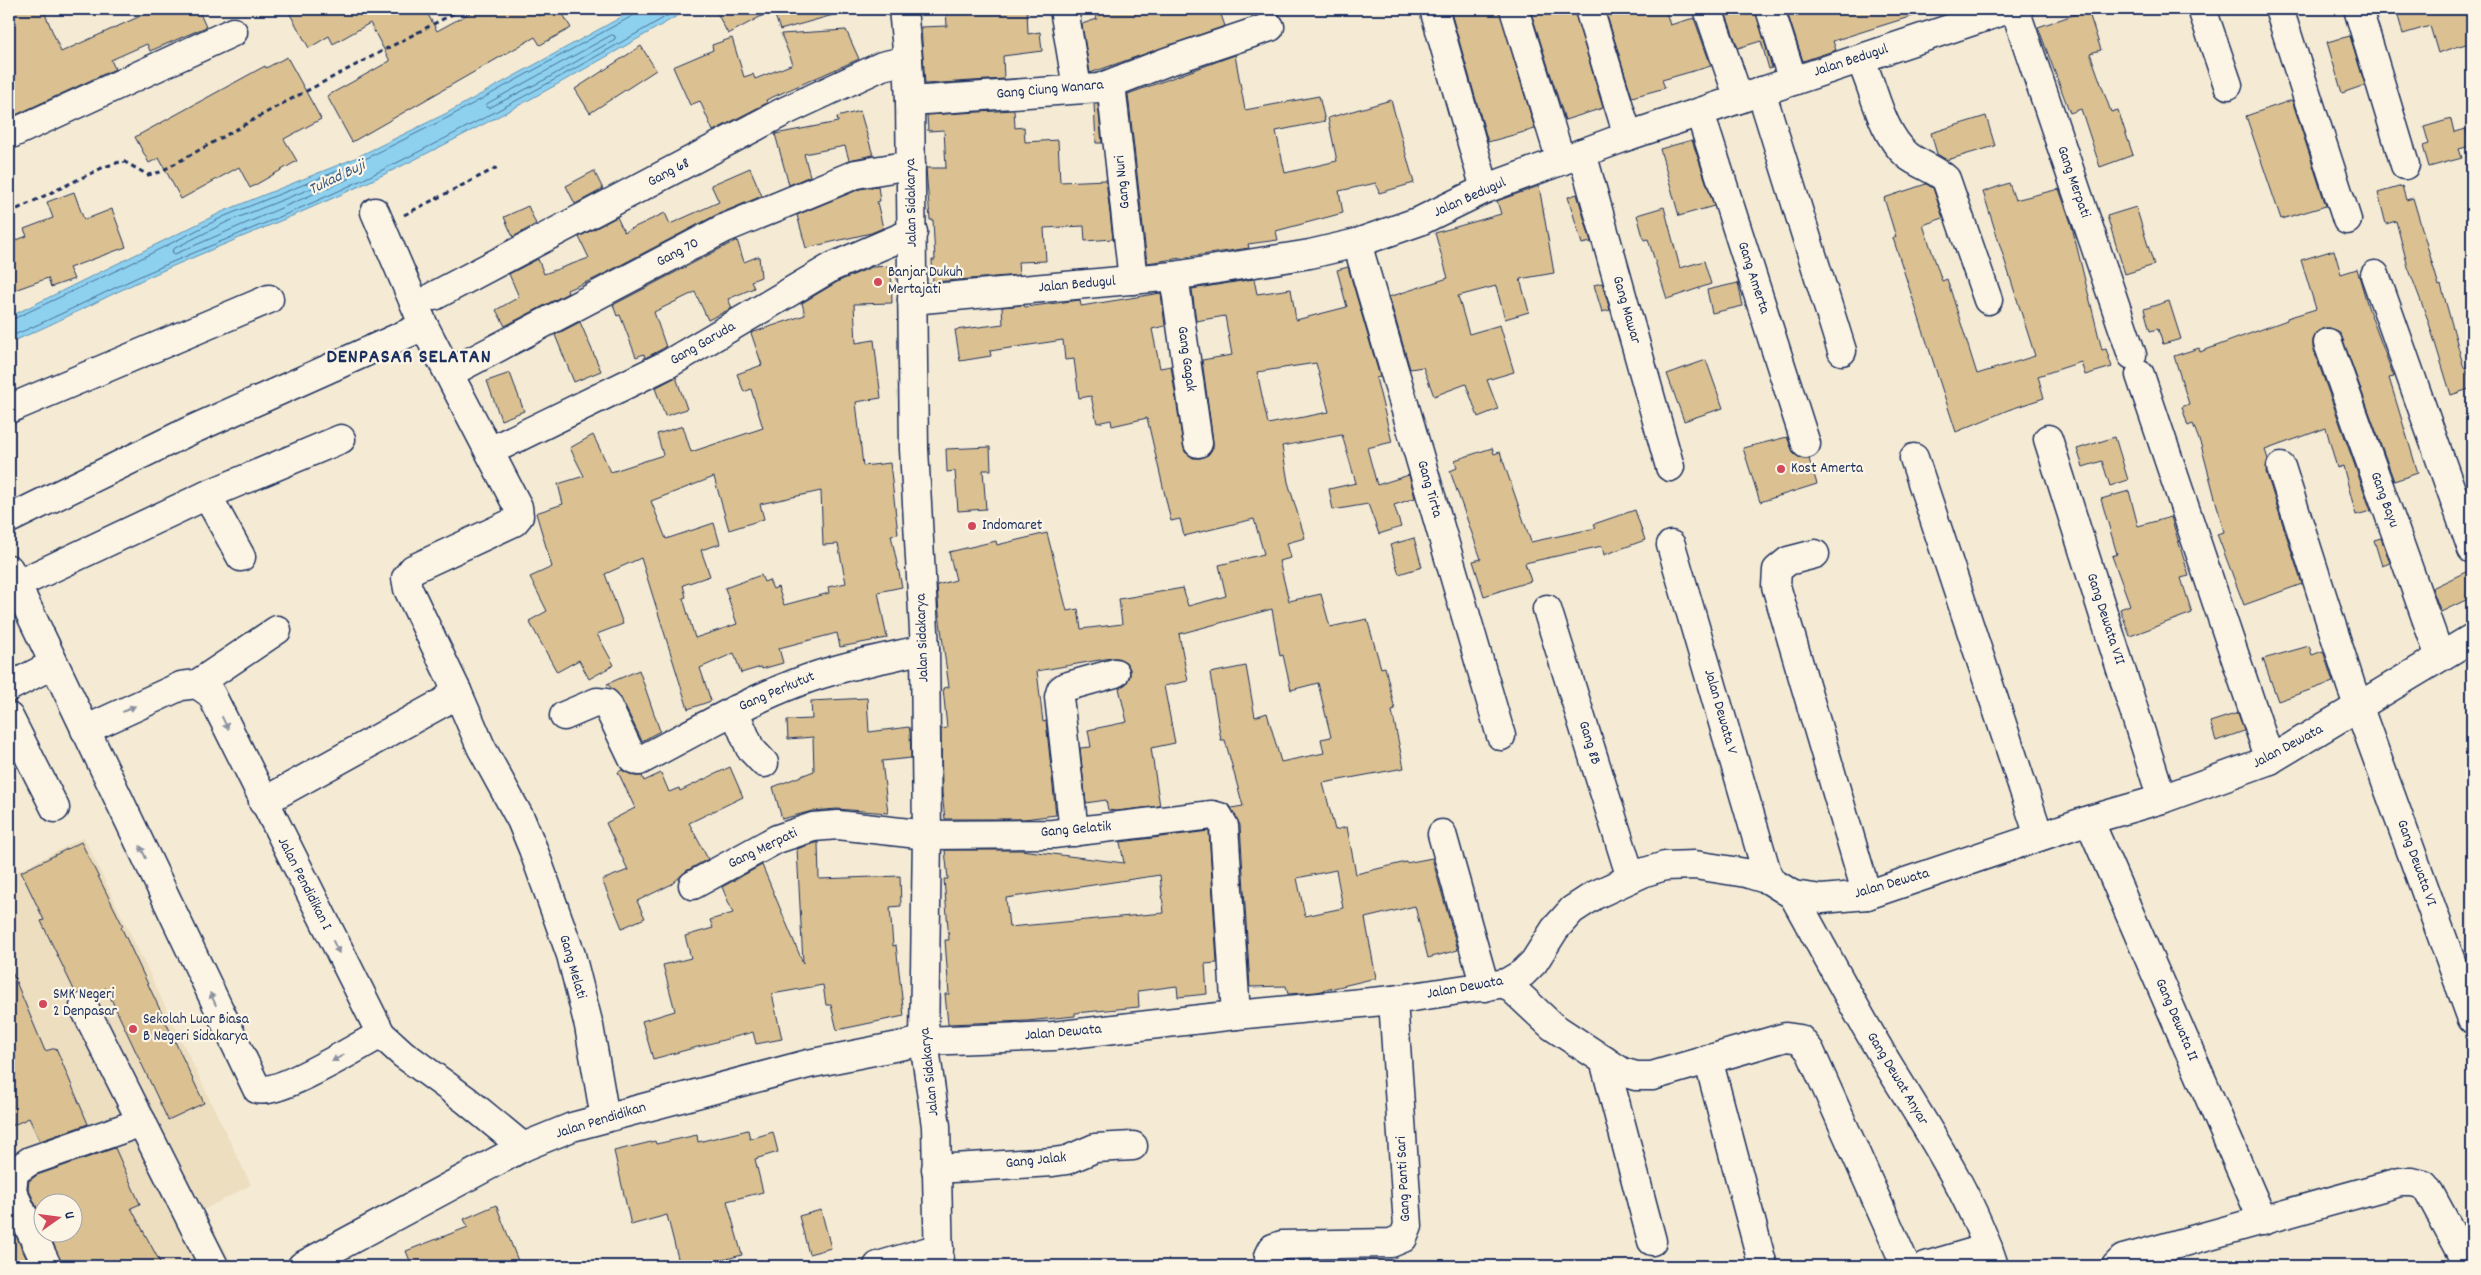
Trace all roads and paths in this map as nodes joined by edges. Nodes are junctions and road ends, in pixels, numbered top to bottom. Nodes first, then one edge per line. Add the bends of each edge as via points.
1 (462, 9) edge
2 (903, 9) edge
3 (1064, 9) edge
4 (1434, 9) edge
5 (1514, 9) edge
6 (1588, 9) edge
7 (1708, 9) edge
8 (1770, 9) edge
9 (2009, 9) edge
10 (2015, 9) edge
11 (2202, 9) edge
12 (2279, 9) edge
13 (2358, 9) edge
14 (1270, 28) dead end
15 (232, 32) dead end
16 (1860, 58) junction
17 (908, 60) junction
18 (1793, 81) junction
19 (1111, 84) junction
20 (2228, 85) dead end
21 (1077, 88) junction
22 (1750, 95) junction
23 (910, 101) junction
24 (1700, 113) junction
25 (9, 135) edge
26 (1628, 136) junction
27 (1572, 157) junction
28 (2404, 165) dead end
29 (912, 166) junction
30 (498, 167) dead end
31 (1485, 189) junction
32 (9, 213) edge
33 (378, 220) joint
34 (2348, 220) dead end
35 (913, 232) junction
36 (1357, 242) junction
37 (2375, 275) dead end
38 (1174, 276) junction
39 (1133, 280) junction
40 (434, 296) dead end
41 (269, 298) dead end
42 (912, 300) junction
43 (1988, 300) dead end
44 (424, 326) junction
45 (2328, 343) dead end
46 (1842, 351) dead end
47 (455, 370) dead end
48 (9, 409) edge
49 (341, 439) dead end
50 (2048, 439) dead end
51 (1198, 443) dead end
52 (1806, 444) dead end
53 (490, 451) junction
54 (1914, 458) dead end
55 (1670, 467) dead end
56 (2280, 467) dead end
57 (208, 495) junction
58 (9, 519) edge
59 (1671, 545) dead end
60 (2472, 549) edge
61 (1815, 554) dead end
62 (241, 557) dead end
63 (12, 577) edge
64 (1547, 608) dead end
65 (277, 630) dead end
66 (2472, 638) edge
67 (925, 649) junction
68 (2440, 657) junction
69 (54, 664) junction
70 (1115, 673) dead end
71 (197, 684) junction
72 (9, 687) edge
73 (457, 690) junction
74 (2359, 707) junction
75 (734, 710) junction
76 (564, 716) dead end
77 (9, 718) edge
78 (85, 730) junction
79 (1501, 736) dead end
80 (2270, 760) junction
81 (764, 763) dead end
82 (2162, 799) junction
83 (263, 802) junction
84 (55, 808) dead end
85 (2089, 820) junction
86 (1074, 832) junction
87 (1442, 834) dead end
88 (926, 835) junction
89 (2039, 836) junction
90 (1631, 878) junction
91 (1768, 880) junction
92 (693, 885) dead end
93 (1867, 894) junction
94 (1793, 895) junction
95 (1495, 985) junction
96 (1393, 1000) junction
97 (84, 1007) dead end
98 (1236, 1015) junction
99 (2472, 1019) edge
100 (381, 1034) junction
101 (924, 1040) junction
102 (1708, 1058) junction
103 (1604, 1060) junction
104 (605, 1118) junction
105 (142, 1122) junction
106 (1133, 1146) dead end
107 (523, 1147) junction
108 (936, 1169) junction
109 (2263, 1221) junction
110 (1652, 1242) dead end
111 (939, 1257) edge
112 (1991, 1257) edge
113 (335, 1258) edge
114 (2468, 1264) dead end
115 (47, 1266) edge
116 (214, 1266) edge
117 (302, 1266) edge
118 (878, 1266) edge
119 (1271, 1266) edge
120 (1763, 1266) edge
121 (1906, 1266) edge
122 (1926, 1266) edge
123 (2116, 1266) edge

1 - 32 path via 160,172 148,175 122,161
2 - 17 street, Jalan Sidakarya
3 - 21 street
4 - 31 street
5 - 27 street, Gang Mawar
6 - 26 street
7 - 22 street
8 - 18 street
9 - 16 street, Jalan Bedugul
10 - 80 street, Gang Merpati
11 - 20 street
12 - 34 street
13 - 28 street
14 - 19 street, Gang Ciung Wanara
15 - 25 street
16 - 18 street, Jalan Bedugul
16 - 43 street via 1895,140 1905,154 1946,179
17 - 23 street, Jalan Sidakarya
17 - 40 street, Gang 68 via 882,66 783,112
18 - 22 street, Jalan Bedugul
19 - 21 street, Gang Ciung Wanara via 1099,88
19 - 39 street, Gang Nuri
21 - 23 street, Gang Ciung Wanara
22 - 24 street, Jalan Bedugul
22 - 46 street
23 - 29 street, Jalan Sidakarya
24 - 26 street, Jalan Bedugul
24 - 52 street, Gang Amerta
26 - 27 street, Jalan Bedugul
27 - 31 street, Jalan Bedugul
27 - 55 street, Gang Mawar
29 - 35 street, Jalan Sidakarya
29 - 47 street, Gang 70 via 856,174 723,230
30 - 33 path
31 - 36 street, Jalan Bedugul via 1420,221
33 - 44 street
35 - 42 street, Jalan Sidakarya
35 - 53 street, Gang Garuda via 832,267 668,364
36 - 38 street, Jalan Bedugul via 1310,254
36 - 79 street, Gang Tirta
37 - 60 street
38 - 39 street, Jalan Bedugul
38 - 51 street, Gang Gagak
39 - 42 street, Jalan Bedugul
41 - 48 street
42 - 67 street, Jalan Sidakarya via 914,449
44 - 53 street
44 - 58 street via 187,432
45 - 68 street, Gang Bayu
49 - 57 street
50 - 82 street, Gang Dewata VII
53 - 73 street, Gang Melati via 518,507 519,516 514,522 413,569 406,578 408,589
54 - 89 street
56 - 74 street, Gang Dewata VI
57 - 62 street
57 - 63 street
59 - 91 street, Jalan Dewata V
61 - 93 street via 1788,561 1777,570 1776,586
63 - 69 street
64 - 90 street, Gang 8B
65 - 71 street
66 - 68 street, Jalan Dewata
67 - 75 street, Gang Perkutut via 834,670
67 - 88 street, Jalan Sidakarya
68 - 74 street, Jalan Dewata
69 - 72 street
69 - 78 street
70 - 86 street via 1065,687 1059,697
78 -> 71 street via 181,686
71 -> 83 street, Jalan Pendidikan I via 210,694
73 - 83 street via 442,704
73 - 104 street, Gang Melati via 481,747 521,820 571,955 589,1026
74 - 80 street, Jalan Dewata
74 - 99 street, Gang Dewata VI
75 - 76 street, Gang Perkutut via 639,761 633,759 606,703 597,702
75 - 81 street via 750,748
77 - 84 street
100 -> 78 street via 270,1091 257,1090
80 - 82 street, Jalan Dewata
82 - 85 street, Jalan Dewata
83 -> 100 street, Jalan Pendidikan I
85 - 89 street, Jalan Dewata
85 - 109 street, Gang Dewata II
86 - 88 street, Gang Gelatik
86 - 98 street, Gang Gelatik via 1212,815 1223,821
87 - 95 street
88 - 92 street, Gang Merpati via 838,825 813,827 778,839
88 - 101 street, Jalan Sidakarya
89 - 93 street, Jalan Dewata
90 - 91 street, Jalan Dewata via 1665,866 1695,865 1746,872
90 - 95 street, Jalan Dewata via 1572,910 1523,973
91 - 94 street, Jalan Dewata
93 - 94 street, Jalan Dewata via 1822,899
94 - 112 street, Gang Dewat Anyar via 1858,1015 1949,1166
95 - 96 street, Jalan Dewata
95 - 103 street
96 - 98 street, Jalan Dewata
96 - 119 street, Gang Panti Sari via 1408,1226 1403,1238 1391,1243 1282,1245 1273,1248 1269,1256
97 - 105 street
98 - 101 street, Jalan Dewata via 1052,1036
100 - 107 street, Jalan Pendidikan I
101 - 104 street, Jalan Pendidikan via 808,1064
101 - 108 street, Jalan Sidakarya via 936,1126
102 - 103 street via 1652,1076 1622,1072
102 - 120 street
102 - 121 street via 1786,1037 1800,1039 1810,1050
103 - 110 street
104 - 107 street, Jalan Pendidikan via 572,1127
105 - 115 street via 30,1161 14,1172 12,1191
105 - 116 street
106 - 108 street, Gang Jalak via 1095,1148 1054,1162
107 - 113 street, Jalan Pendidikan
108 - 111 street, Jalan Sidakarya
109 - 114 street via 2400,1182 2412,1182 2424,1185
109 - 123 street via 2128,1258
111 - 118 street
112 - 122 street
113 - 117 street, Jalan Pendidikan

